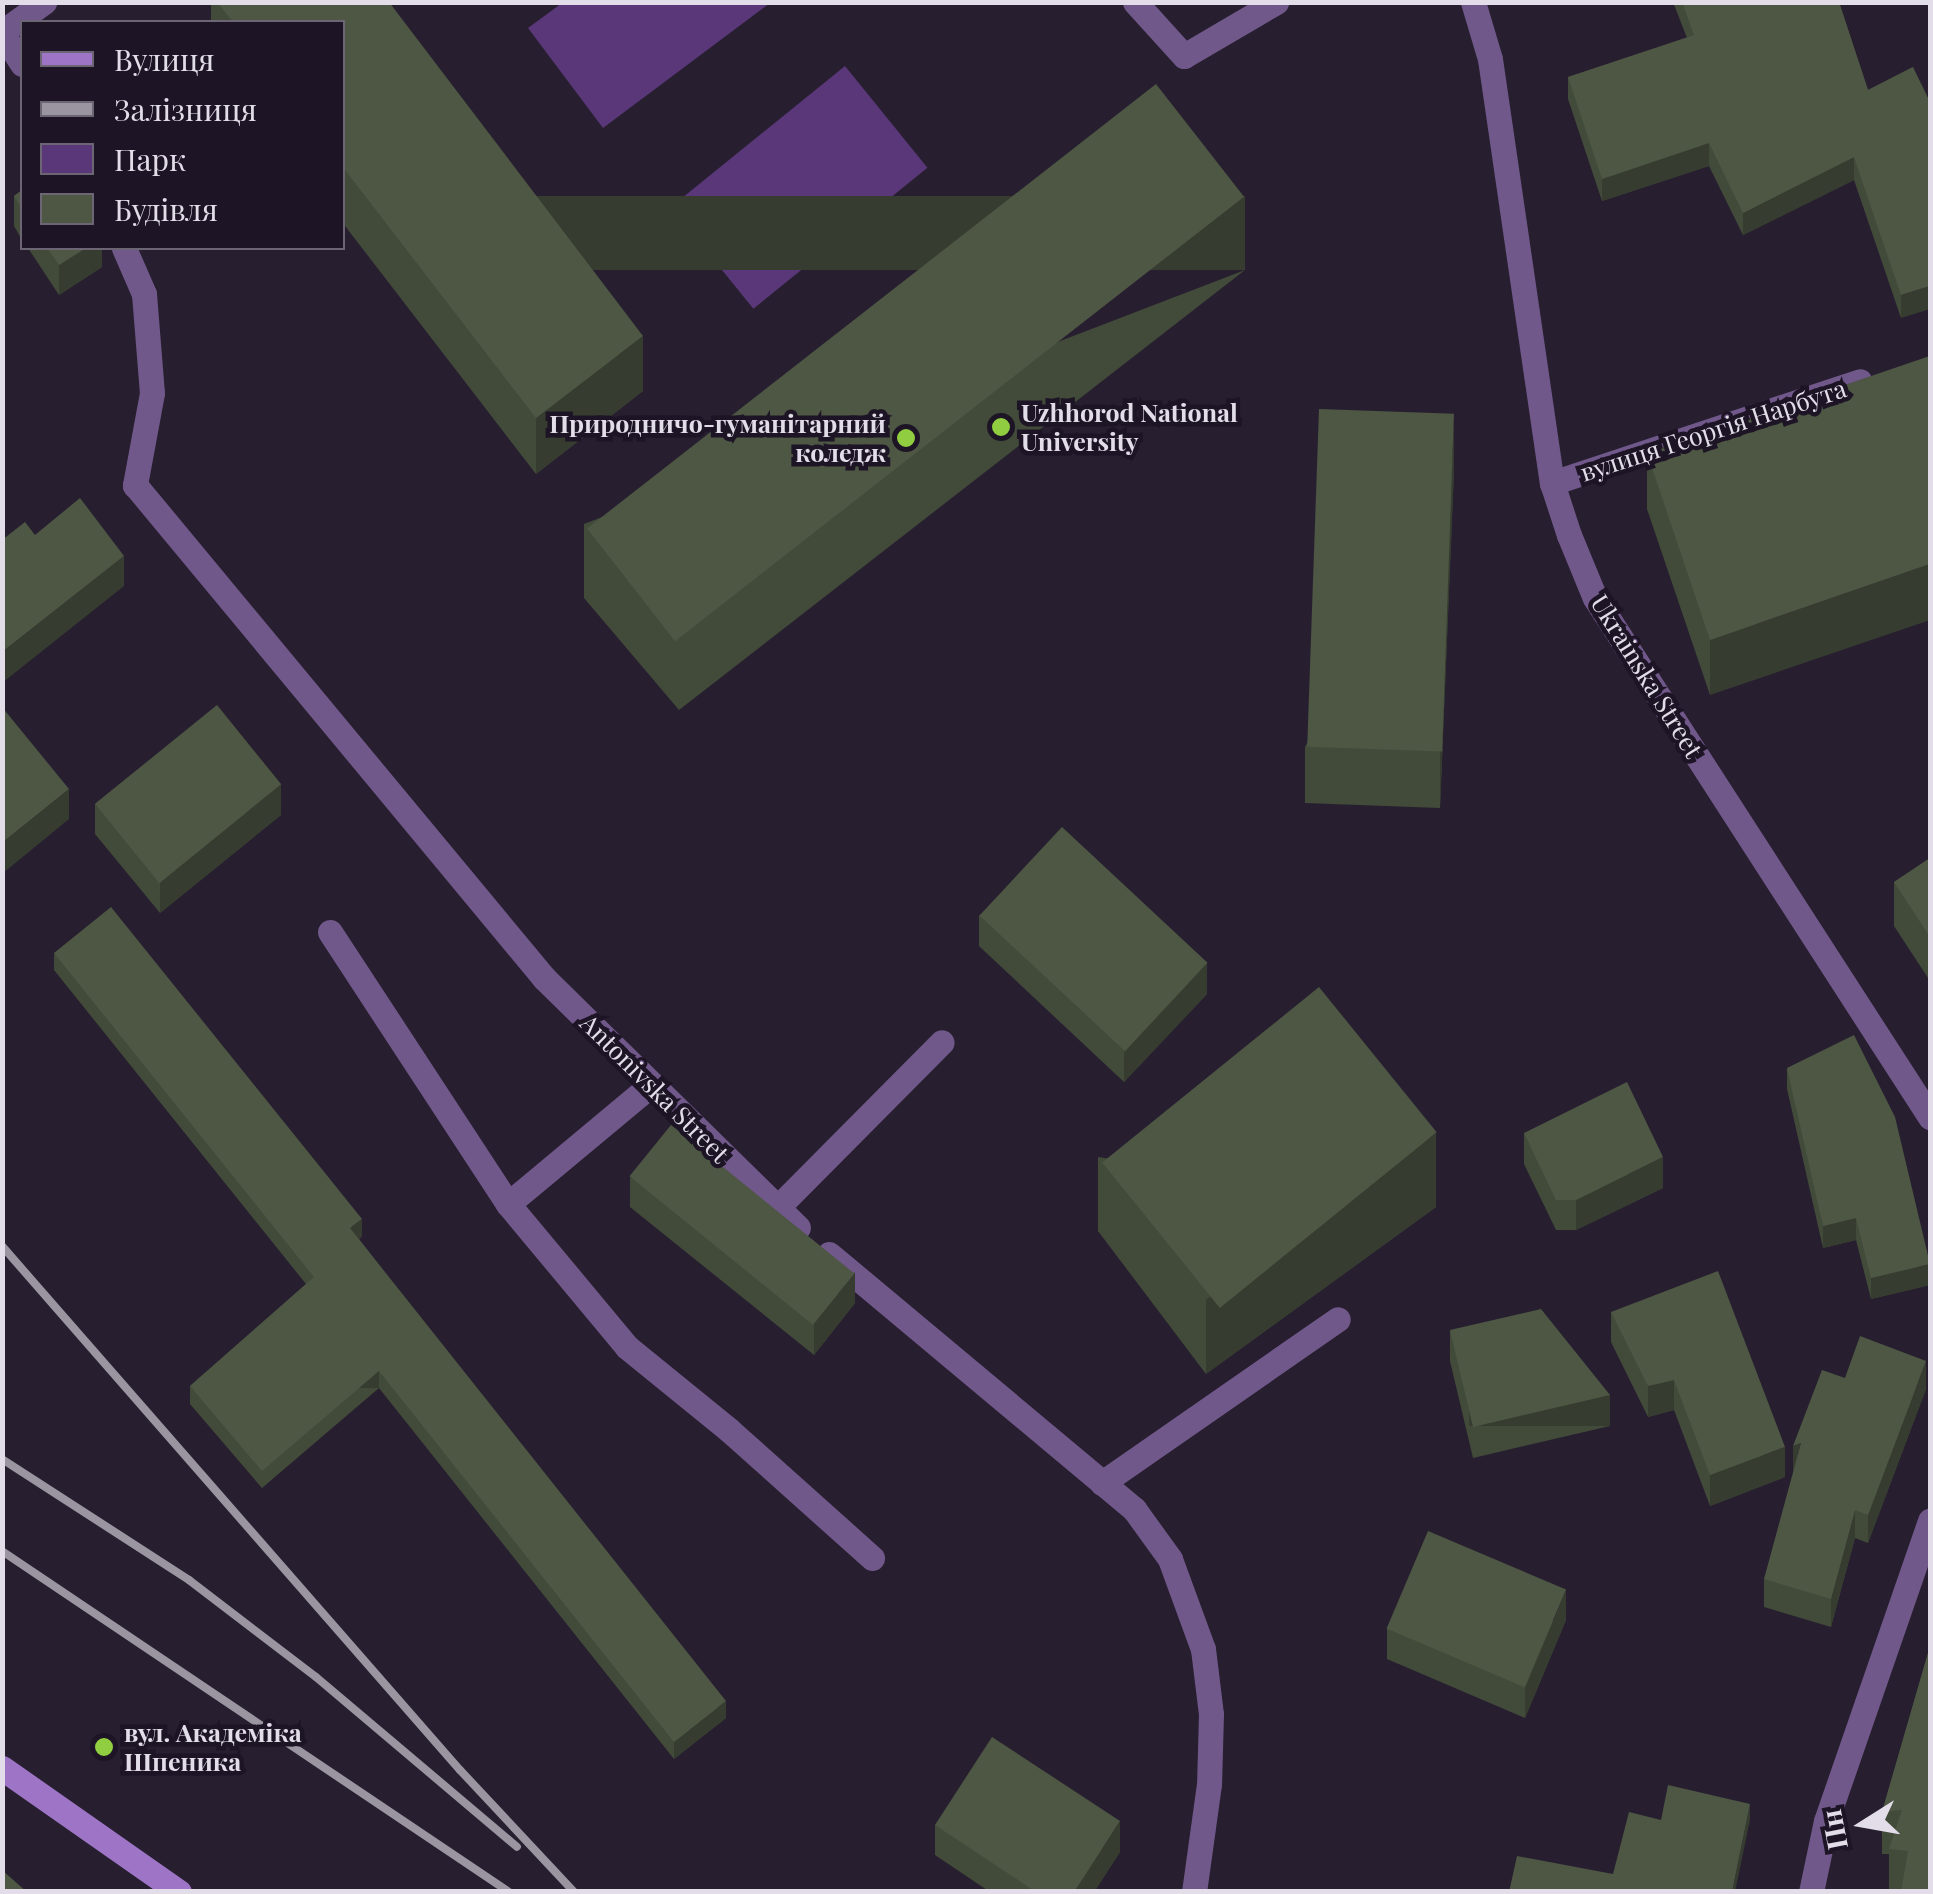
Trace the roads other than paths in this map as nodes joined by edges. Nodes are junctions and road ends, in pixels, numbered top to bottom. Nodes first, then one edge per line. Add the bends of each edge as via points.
1 (44, 2) edge
2 (1135, 2) edge
3 (1276, 2) edge
4 (1473, 2) edge
5 (2, 33) edge
6 (20, 61) edge
7 (125, 250) edge
8 (1876, 375) edge
9 (1552, 483) junction
10 (330, 932) dead end
11 (942, 1042) dead end
12 (651, 1085) junction
13 (1930, 1117) edge
14 (508, 1204) junction
15 (776, 1209) junction
16 (1338, 1319) dead end
17 (1102, 1483) junction
18 (1930, 1520) edge
19 (872, 1558) dead end
20 (2, 1768) edge
21 (179, 1892) edge
22 (1194, 1892) edge
23 (1811, 1892) edge

1 - 5 street
2 - 3 street via 1184,56
4 - 9 street, Ukrainska Street via 1490,59
5 - 6 street
7 - 12 street, Antonivska Street via 144,294 152,393 135,485 544,978
8 - 9 street, вулиця Георгія Нарбута
9 - 13 street, Ukrainska Street via 1595,598
10 - 14 street
11 - 15 street
12 - 14 street
12 - 15 street, Antonivska Street
14 - 19 street via 627,1347
15 - 17 street, Antonivska Street
16 - 17 street
17 - 22 street, Antonivska Street via 1134,1509 1170,1559 1203,1649 1212,1714
18 - 23 street via 1826,1821
20 - 21 main road

